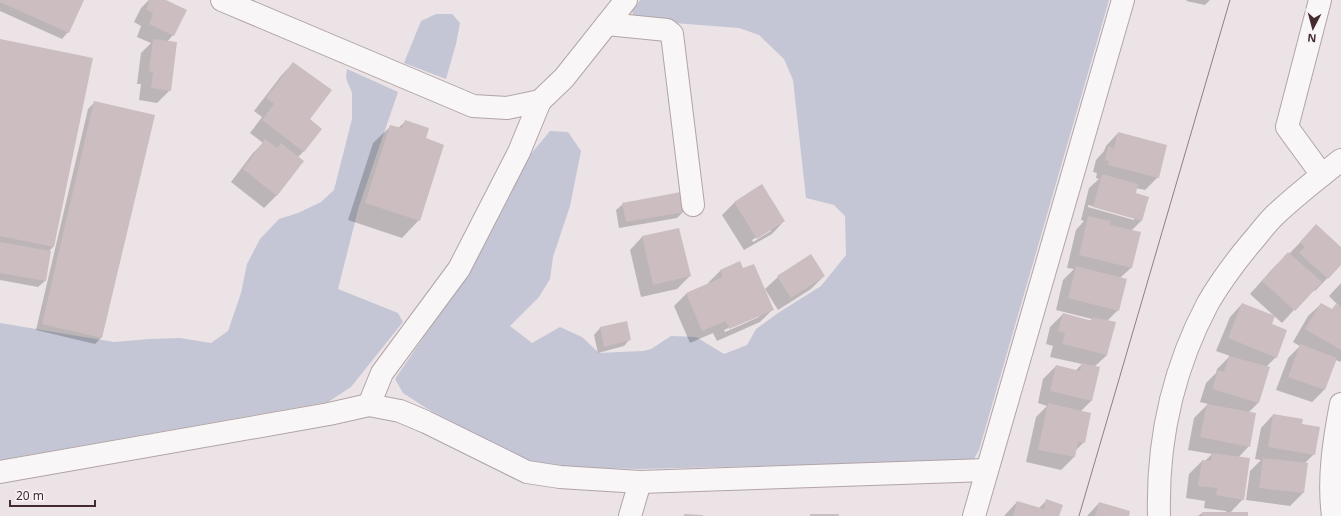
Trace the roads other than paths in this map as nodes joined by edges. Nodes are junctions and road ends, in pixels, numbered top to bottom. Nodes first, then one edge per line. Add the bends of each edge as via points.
1 (222, 0) edge
2 (626, 0) edge
3 (1123, 0) edge
4 (1320, 0) edge
5 (607, 24) junction
6 (540, 101) junction
7 (1341, 160) edge
8 (1322, 175) junction
9 (693, 205) dead end
10 (1341, 404) edge
11 (369, 405) junction
12 (987, 470) junction
13 (0, 472) edge
14 (640, 482) junction
15 (630, 516) edge
16 (974, 516) edge
17 (1160, 516) edge
18 (1333, 516) edge

1 - 6 street via 474,106 507,108
2 - 5 street
3 - 12 street
4 - 8 street via 1287,127
5 - 6 street via 564,78
5 - 9 street via 667,30 672,34
6 - 11 street via 519,152 459,269 382,373
7 - 8 street
8 - 17 street via 1273,217 1239,258 1209,302 1189,344 1165,424 1160,470
10 - 18 street via 1331,468
11 - 13 street
11 - 14 street via 400,411 426,422 527,472 560,477
12 - 14 street
12 - 16 street
14 - 15 street

